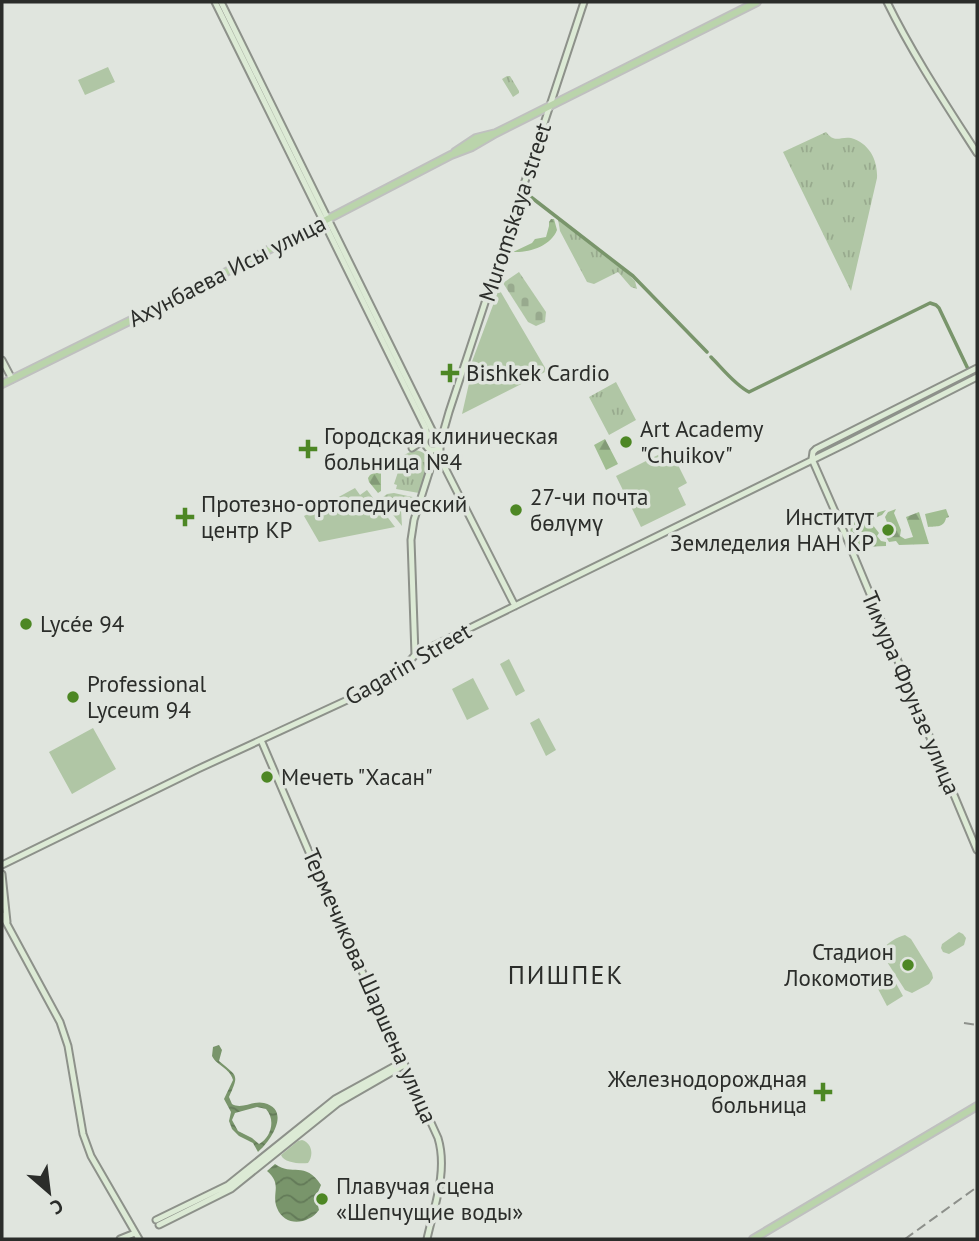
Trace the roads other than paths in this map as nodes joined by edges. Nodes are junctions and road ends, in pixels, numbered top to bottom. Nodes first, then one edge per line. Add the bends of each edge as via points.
1 (215, 2) edge
2 (221, 2) edge
3 (584, 2) edge
4 (757, 2) edge
5 (887, 2) edge
6 (550, 106) junction
7 (977, 153) edge
8 (326, 220) junction
9 (2, 360) edge
10 (977, 368) edge
11 (977, 377) edge
12 (12, 379) junction
13 (2, 384) edge
14 (445, 422) junction
15 (435, 434) junction
16 (845, 435) junction
17 (426, 438) junction
18 (849, 442) junction
19 (440, 443) junction
20 (428, 449) junction
21 (440, 458) junction
22 (812, 459) junction
23 (433, 460) junction
24 (515, 607) junction
25 (415, 655) junction
26 (261, 740) junction
27 (977, 850) edge
28 (2, 865) edge
29 (2, 879) edge
30 (2, 915) edge
31 (7, 925) junction
32 (405, 1065) junction
33 (977, 1105) edge
34 (158, 1223) dead end
35 (135, 1233) junction
36 (120, 1239) edge
37 (139, 1239) edge
38 (427, 1239) edge
39 (753, 1239) edge

1 - 8 main road
2 - 8 main road
3 - 6 main road, Muromskaya street
4 - 6 main road, Ахунбаева Исы улица
5 - 7 main road via 929,80
6 - 8 main road, Ахунбаева Исы улица
6 - 14 main road, Muromskaya street
8 - 12 main road, Ахунбаева Исы улица
8 - 15 main road
8 - 17 main road via 426,429
9 - 12 main road
10 - 16 main road, Gagarin Street
11 - 18 main road, Gagarin Street
12 - 13 main road, Ахунбаева Исы улица
14 - 15 main road
14 - 19 main road, Muromskaya street
15 - 17 main road
15 - 19 main road
16 - 18 main road
16 - 22 main road, Gagarin Street via 816,449
17 - 20 main road
17 - 20 main road via 412,448
18 - 22 main road, Gagarin Street
19 - 20 main road via 435,450
19 - 21 main road, Muromskaya street
20 - 23 main road
21 - 23 main road
21 - 24 main road
22 - 24 main road, Gagarin Street
22 - 27 main road, Тимура Фрунзе улица
23 - 25 main road via 411,540
24 - 25 main road, Gagarin Street
25 - 26 main road, Gagarin Street via 384,683
26 - 28 main road, Gagarin Street
26 - 32 main road, Термечикова Шаршена улица
29 - 31 main road
30 - 31 main road
31 - 35 main road via 60,1022 83,1134
32 - 34 main road via 338,1103 230,1189
32 - 38 main road, Термечикова Шаршена улица via 442,1154
33 - 39 main road
35 - 36 main road
35 - 37 main road

